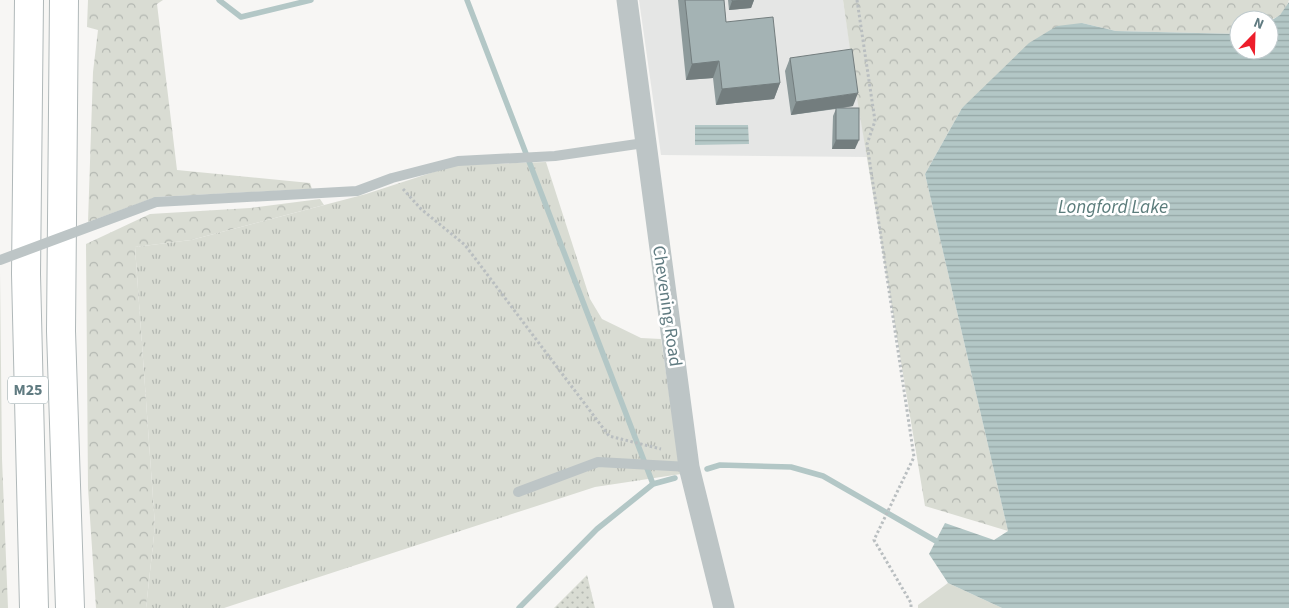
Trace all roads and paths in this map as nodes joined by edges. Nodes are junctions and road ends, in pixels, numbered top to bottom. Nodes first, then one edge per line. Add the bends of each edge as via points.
1 (17, 0) edge
2 (29, 0) edge
3 (64, 0) edge
4 (627, 0) edge
5 (857, 0) edge
6 (28, 65) junction
7 (644, 143) junction
8 (392, 178) junction
9 (0, 260) edge
10 (652, 447) dead end
11 (690, 467) junction
12 (518, 492) dead end
13 (34, 608) edge
14 (70, 608) edge
15 (724, 608) edge
16 (910, 608) edge

1 - 6 highway, M25
2 - 6 highway, M25
3 - 14 highway, M25 via 61,331
4 - 7 street, Chevening Road
5 - 16 path via 875,120 867,144 914,457 874,540 911,603
6 - 13 highway, M25 via 26,274
7 - 8 lane via 541,157 458,160
7 - 11 street, Chevening Road
8 - 9 lane, bridge via 357,192 156,202
8 - 10 path via 421,209 465,244 609,436
11 - 12 lane via 598,462
11 - 15 street, Chevening Road

